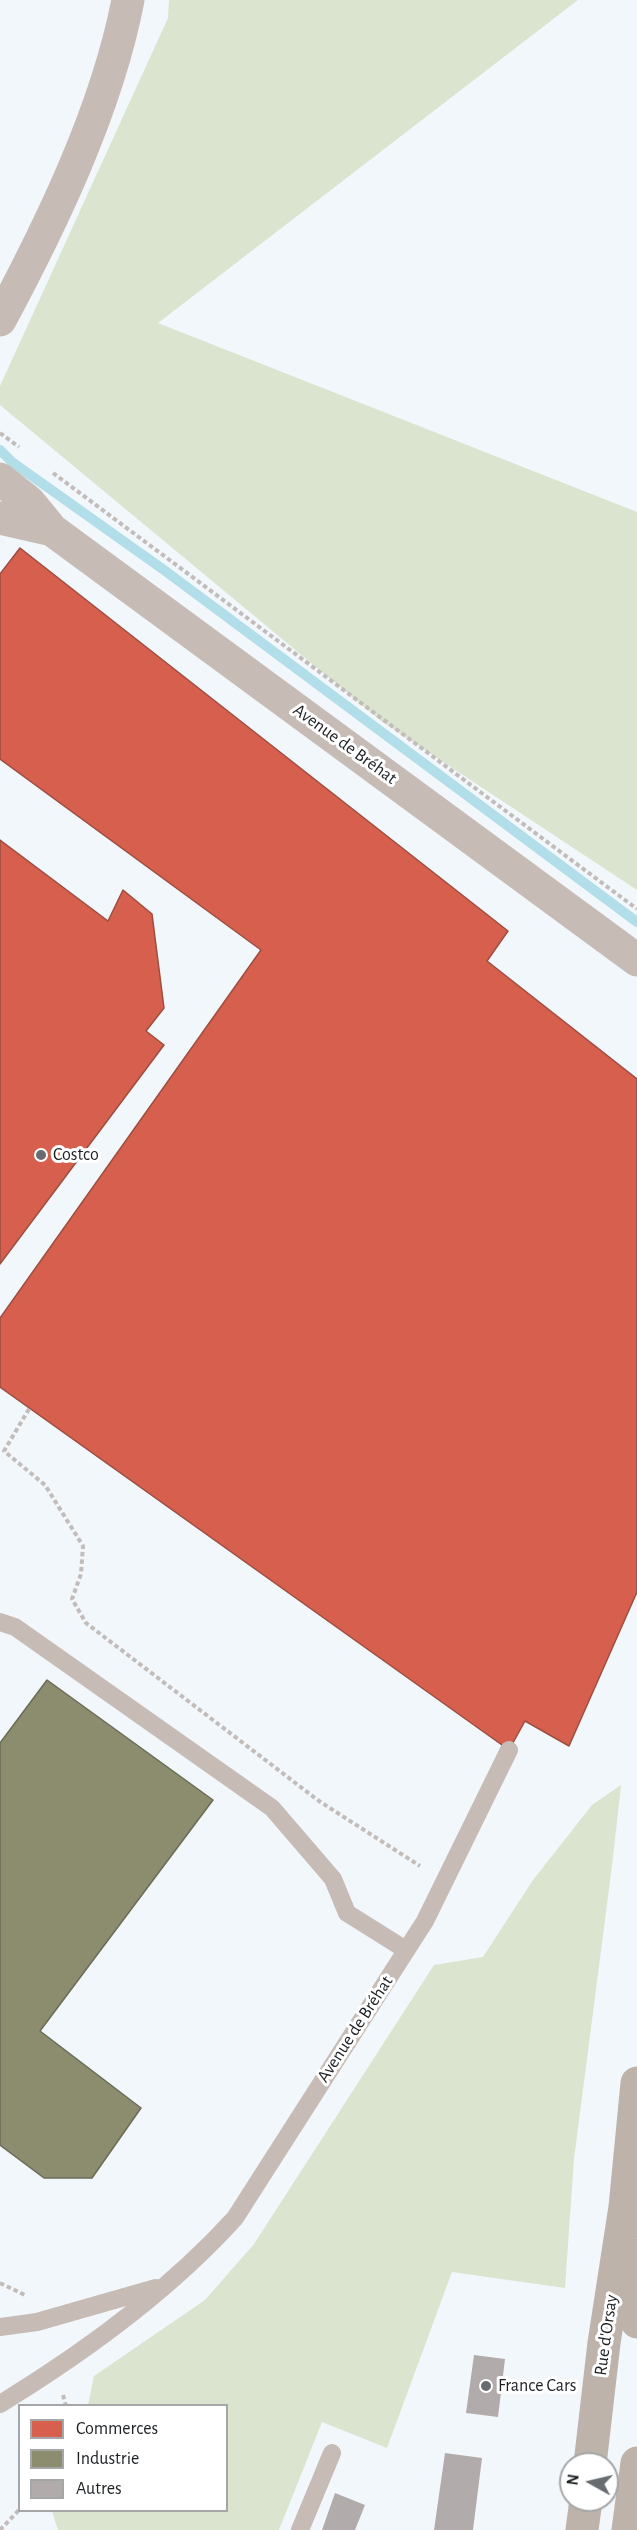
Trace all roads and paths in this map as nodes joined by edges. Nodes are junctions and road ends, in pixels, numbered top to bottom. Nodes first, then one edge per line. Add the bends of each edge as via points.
1 (128, 0) edge
2 (0, 320) edge
3 (0, 433) edge
4 (28, 453) dead end
5 (46, 468) dead end
6 (0, 479) edge
7 (0, 518) edge
8 (52, 530) junction
9 (637, 909) edge
10 (637, 960) edge
11 (29, 1409) dead end
12 (0, 1622) edge
13 (509, 1750) dead end
14 (444, 1881) junction
15 (406, 1950) junction
16 (637, 2083) edge
17 (625, 2207) junction
18 (166, 2285) junction
19 (637, 2322) edge
20 (0, 2327) edge
21 (0, 2404) edge
22 (591, 2452) edge
23 (332, 2453) dead end
24 (637, 2463) edge
25 (18, 2512) edge
26 (584, 2512) edge
27 (0, 2530) edge
28 (300, 2530) edge
29 (582, 2530) edge
30 (628, 2530) edge

1 - 2 street via 92,125
3 - 4 path
5 - 9 path
6 - 8 street, Avenue de Bréhat via 29,502
7 - 8 street, Avenue de Bréhat
8 - 10 street, Avenue de Bréhat
11 - 14 path via 4,1451 45,1485 83,1546 81,1574 72,1599 86,1623 319,1801
12 - 15 lane via 15,1627 272,1808 333,1879 346,1913
13 - 14 lane, Avenue de Bréhat
14 - 15 lane, Avenue de Bréhat
15 - 18 lane, Avenue de Bréhat via 235,2217 202,2254
16 - 17 main road, Rue d'Orsay
17 - 19 main road, Rue d'Orsay
17 - 22 main road, Rue d'Orsay
18 - 20 lane, Avenue de Bréhat via 37,2322
18 - 21 lane, Avenue de Bréhat via 53,2371
23 - 28 lane
24 - 30 main road
25 - 27 path
26 - 29 main road

